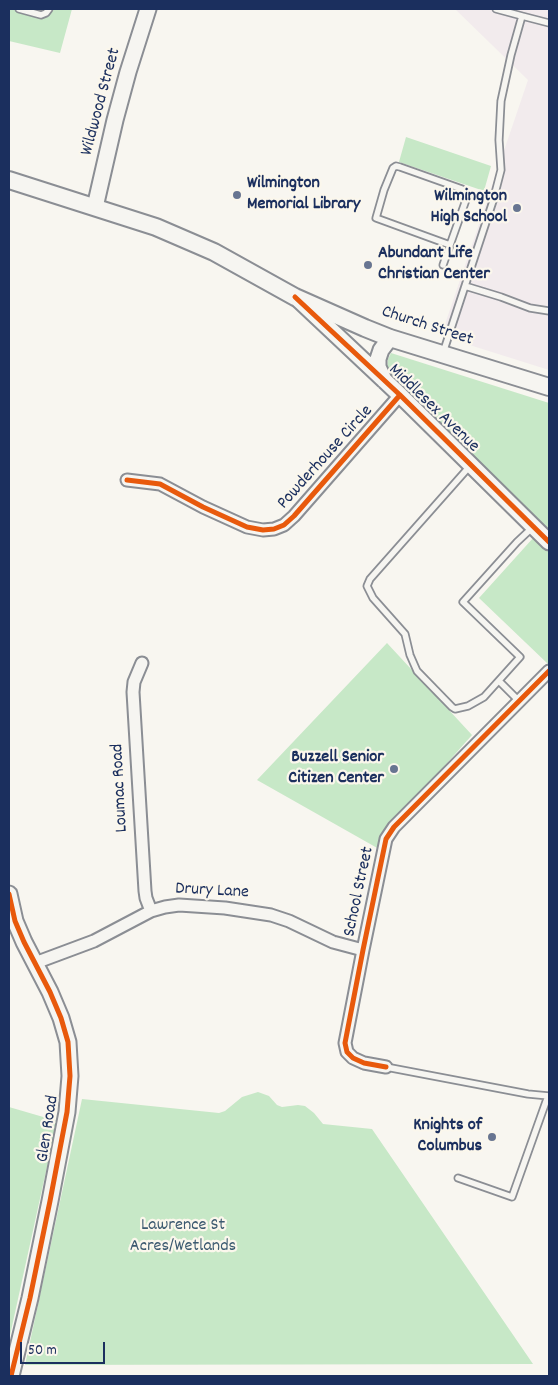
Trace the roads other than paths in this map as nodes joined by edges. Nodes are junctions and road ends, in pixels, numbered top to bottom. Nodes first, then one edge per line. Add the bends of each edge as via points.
1 (19, 9) edge
2 (49, 9) edge
3 (148, 9) edge
4 (496, 9) edge
5 (522, 16) junction
6 (549, 23) edge
7 (9, 181) edge
8 (95, 206) junction
9 (450, 245) junction
10 (443, 265) dead end
11 (465, 286) junction
12 (295, 297) junction
13 (549, 311) edge
14 (390, 338) junction
15 (443, 354) junction
16 (385, 381) junction
17 (549, 387) edge
18 (400, 395) junction
19 (471, 465) junction
20 (127, 480) dead end
21 (533, 527) junction
22 (549, 542) edge
23 (142, 663) dead end
24 (549, 671) edge
25 (499, 681) junction
26 (519, 701) junction
27 (9, 894) edge
28 (151, 911) junction
29 (363, 950) junction
30 (35, 963) junction
31 (386, 1067) joint
32 (548, 1096) edge
33 (458, 1178) dead end
34 (11, 1376) edge

1 - 2 lane via 41,15
3 - 8 street, Wildwood Street via 128,72
4 - 5 lane
5 - 6 lane
5 - 11 lane via 500,101 501,170
7 - 8 main road, Middlesex Avenue
8 - 12 main road, Middlesex Avenue via 197,244
9 - 9 lane via 467,197 465,191 398,166 393,168 376,218
9 - 10 lane
11 - 13 lane via 530,308
11 - 15 lane
12 - 14 main road, Church Street
12 - 16 street, Middlesex Avenue
14 - 15 main road, Church Street
14 - 16 street, Middlesex Avenue via 378,359
15 - 17 main road, Church Street
16 - 18 street, Middlesex Avenue
18 - 19 street, Middlesex Avenue
18 - 20 street, Powderhouse Circle via 294,516 274,529 247,527 160,484
19 - 21 street, Middlesex Avenue
19 - 25 lane via 370,579 368,590 405,634 417,671 452,707 462,708 479,700
21 - 22 street, Middlesex Avenue
21 - 25 lane via 463,602 520,657
23 - 28 street, Loumac Road via 133,692 145,891
24 - 26 street, School Street
25 - 26 lane
26 - 29 street, School Street via 388,835
27 - 30 street, Glen Road via 15,921
28 - 29 street, Drury Lane via 186,905 254,912 286,920 333,942
28 - 30 street, Drury Lane via 94,941
29 - 31 street, School Street via 346,1047 358,1061
30 - 34 street, Glen Road via 65,1030 70,1087 50,1201
31 - 32 lane
32 - 33 lane via 512,1197

